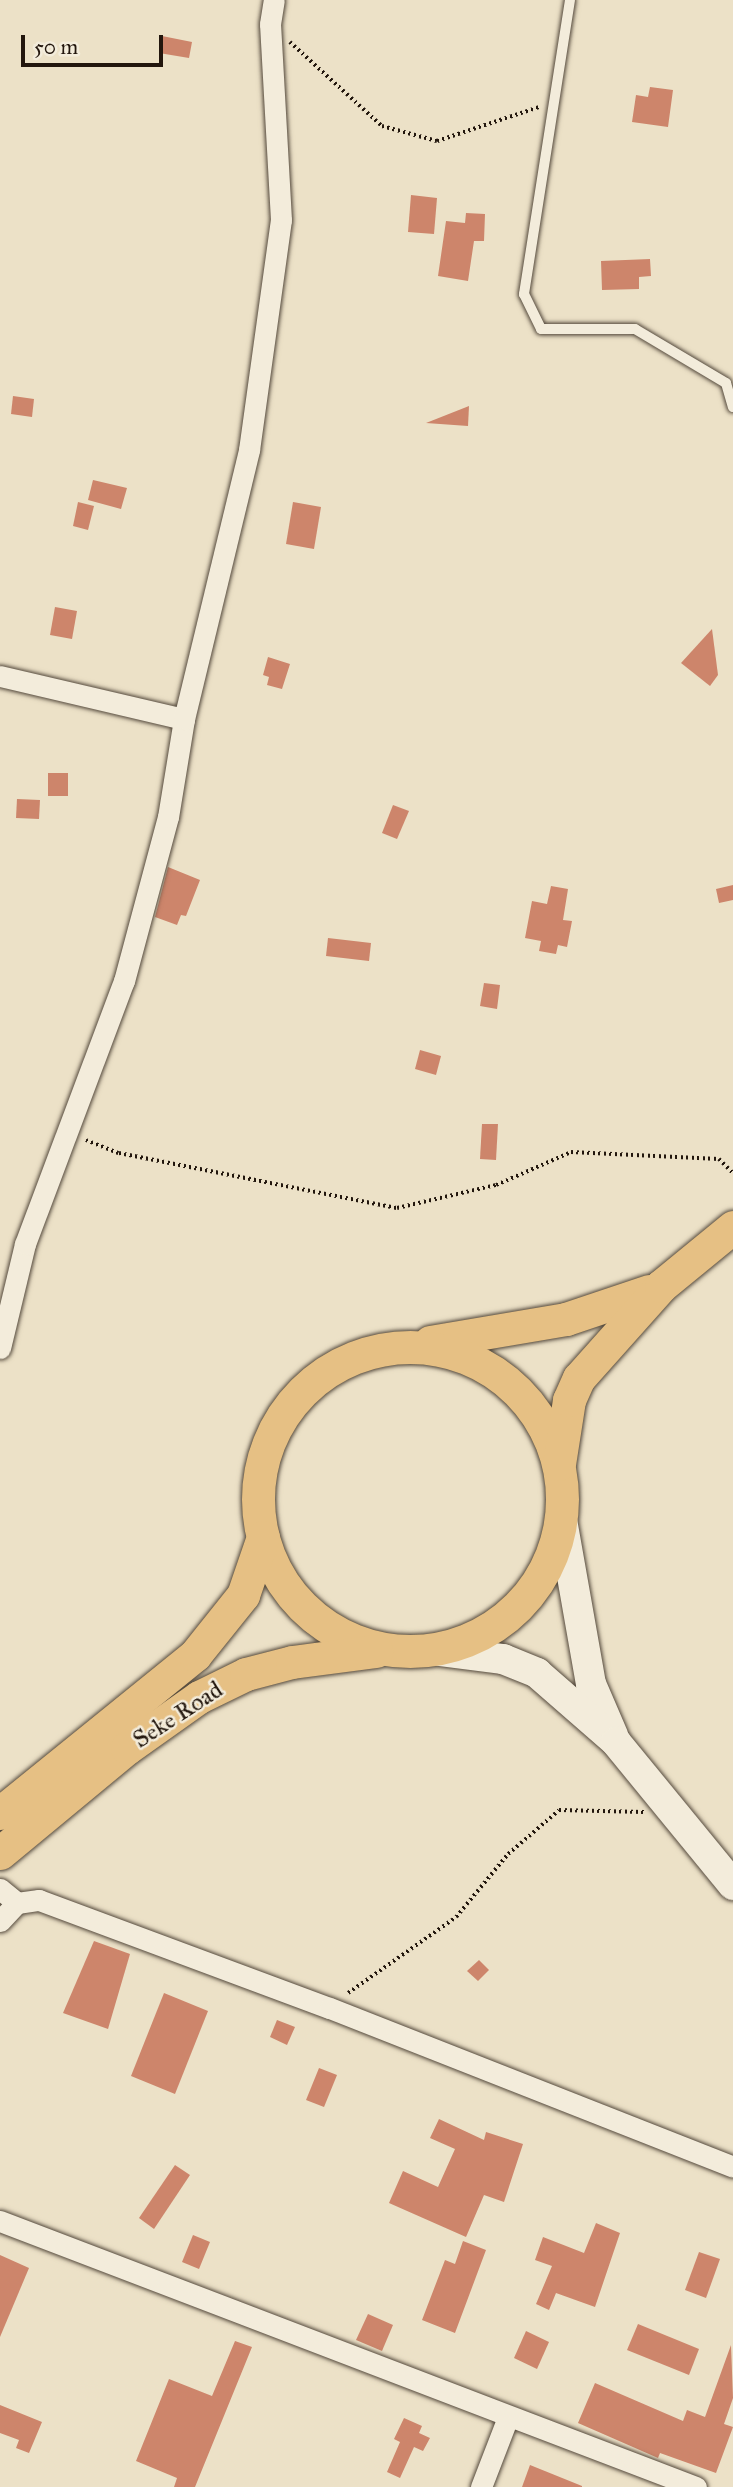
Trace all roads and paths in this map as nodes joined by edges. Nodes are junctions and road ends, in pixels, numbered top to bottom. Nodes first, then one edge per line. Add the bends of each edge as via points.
1 (274, 0) edge
2 (570, 0) edge
3 (270, 24) junction
4 (553, 102) junction
5 (729, 382) edge
6 (733, 407) edge
7 (0, 676) edge
8 (184, 719) junction
9 (68, 1133) junction
10 (733, 1173) edge
11 (733, 1227) edge
12 (661, 1286) junction
13 (410, 1346) junction
14 (0, 1348) edge
15 (559, 1466) junction
16 (562, 1514) junction
17 (263, 1537) junction
18 (388, 1650) junction
19 (433, 1650) junction
20 (616, 1742) junction
21 (0, 1813) edge
22 (674, 1813) junction
23 (0, 1853) edge
24 (733, 1885) edge
25 (0, 1889) edge
26 (17, 1903) junction
27 (0, 1921) edge
28 (330, 2008) junction
29 (733, 2167) edge
30 (0, 2221) edge
31 (508, 2417) junction
32 (481, 2487) edge
33 (696, 2487) edge

1 - 3 street
2 - 4 lane
3 - 4 path via 382,126 438,141
3 - 8 street via 281,220 249,450
4 - 5 lane via 524,295 541,329 635,329
5 - 6 lane
7 - 8 street
8 - 9 street via 167,817 124,981
9 - 10 path via 119,1153 397,1208 496,1185 571,1152 719,1159
9 - 14 street via 25,1244
11 - 12 main road
12 - 13 main road via 566,1319
12 - 15 main road via 579,1378 569,1400
13 - 15 main road, Seke Road via 444,1350 476,1361 505,1379 530,1404 548,1433
13 - 17 main road, Seke Road via 350,1358 323,1373 287,1410 267,1446 260,1476
15 - 16 main road, Seke Road
16 - 19 main road, Seke Road via 555,1547 521,1604 466,1642
16 - 20 street via 591,1684
17 - 18 main road, Seke Road via 273,1565 308,1613 351,1639
17 - 21 main road, Seke Road via 243,1595 195,1654
18 - 19 main road, Seke Road
18 - 23 main road, Seke Road via 292,1662 246,1674 199,1697 127,1748
19 - 20 street via 525,1664
20 - 22 street
22 - 24 street
22 - 28 path via 559,1810 508,1854 456,1917
25 - 26 street
26 - 27 street
26 - 28 street via 39,1900
28 - 29 street
30 - 31 street
31 - 32 street
31 - 33 street

